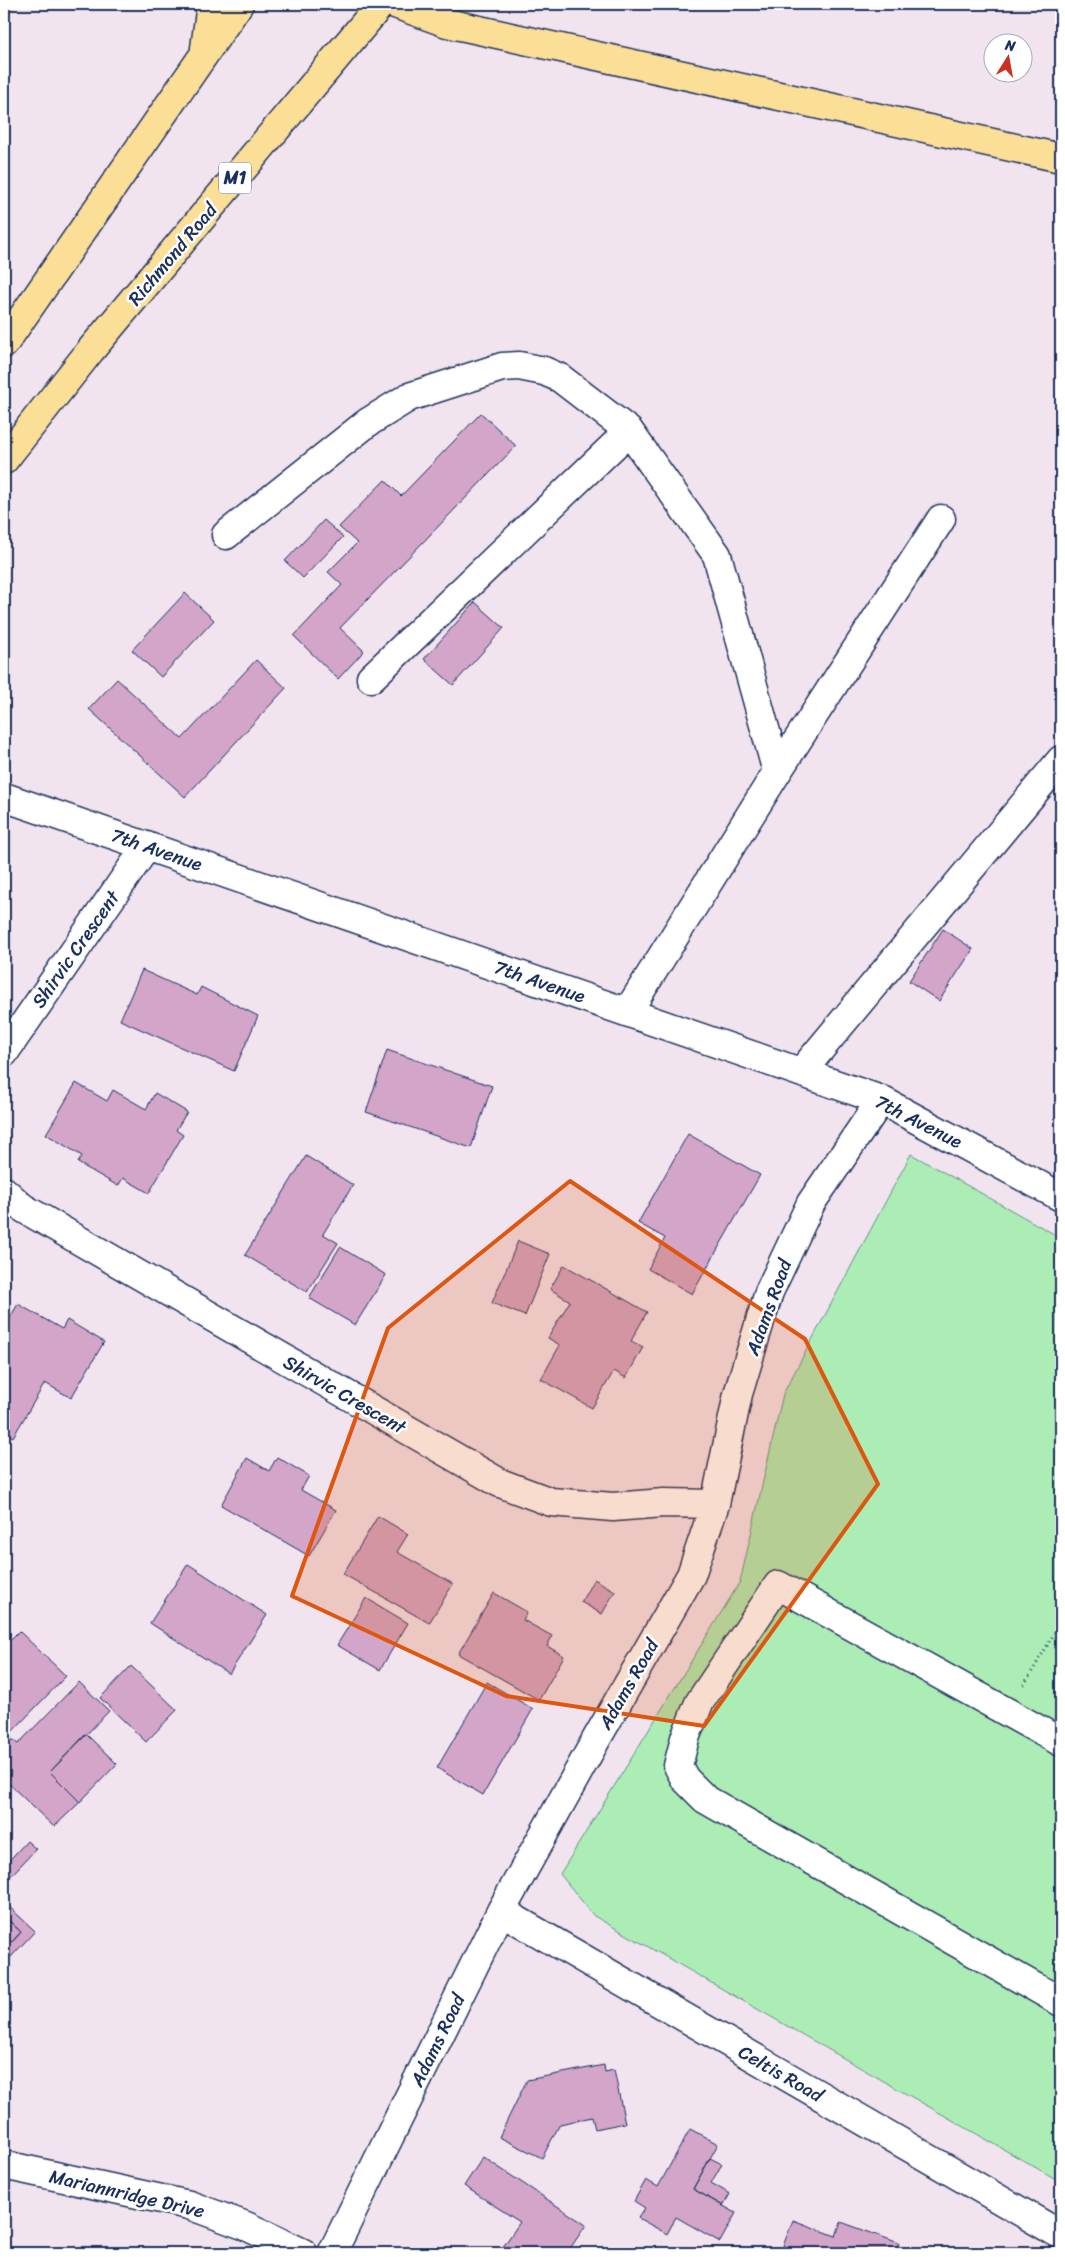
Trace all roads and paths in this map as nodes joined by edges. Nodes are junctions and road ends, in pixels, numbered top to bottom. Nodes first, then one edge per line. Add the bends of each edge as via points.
1 (211, 4) edge
2 (239, 4) edge
3 (381, 4) edge
4 (396, 4) edge
5 (205, 52) junction
6 (1061, 158) edge
7 (4, 344) edge
8 (629, 431) junction
9 (4, 460) edge
10 (941, 519) dead end
11 (226, 535) dead end
12 (371, 678) dead end
13 (1061, 760) edge
14 (777, 772) junction
15 (4, 797) edge
16 (147, 846) junction
17 (628, 1011) junction
18 (4, 1053) edge
19 (802, 1071) junction
20 (881, 1100) junction
21 (4, 1191) edge
22 (1061, 1197) edge
23 (715, 1504) junction
24 (1061, 1622) edge
25 (1009, 1712) junction
26 (1061, 1742) edge
27 (501, 1911) junction
28 (1061, 2002) edge
29 (4, 2165) edge
30 (1061, 2235) edge
31 (303, 2253) edge
32 (332, 2253) edge

1 - 5 highway
2 - 5 highway
3 - 9 highway, Richmond Road / M1 via 90,351
4 - 6 highway via 447,23
5 - 7 highway
8 - 11 street via 560,378 519,366 502,367 409,397 367,424
8 - 12 street
8 - 14 street via 717,554
10 - 14 street
13 - 19 street
14 - 17 street
15 - 16 street, 7th Avenue
16 - 17 street, 7th Avenue
16 - 18 street, Shirvic Crescent
17 - 19 street, 7th Avenue
19 - 20 street, 7th Avenue
20 - 22 street, 7th Avenue
20 - 23 street, Adams Road via 811,1203 769,1292 738,1394
21 - 23 street, Shirvic Crescent via 23,1208 500,1483 551,1502 613,1507 664,1502
23 - 27 street, Adams Road via 691,1575
24 - 25 path
25 - 26 street
25 - 28 street via 778,1585 698,1703 678,1766 685,1779 705,1800
27 - 30 street, Celtis Road
27 - 32 street, Adams Road
29 - 31 street, Mariannridge Drive via 189,2205 246,2226

